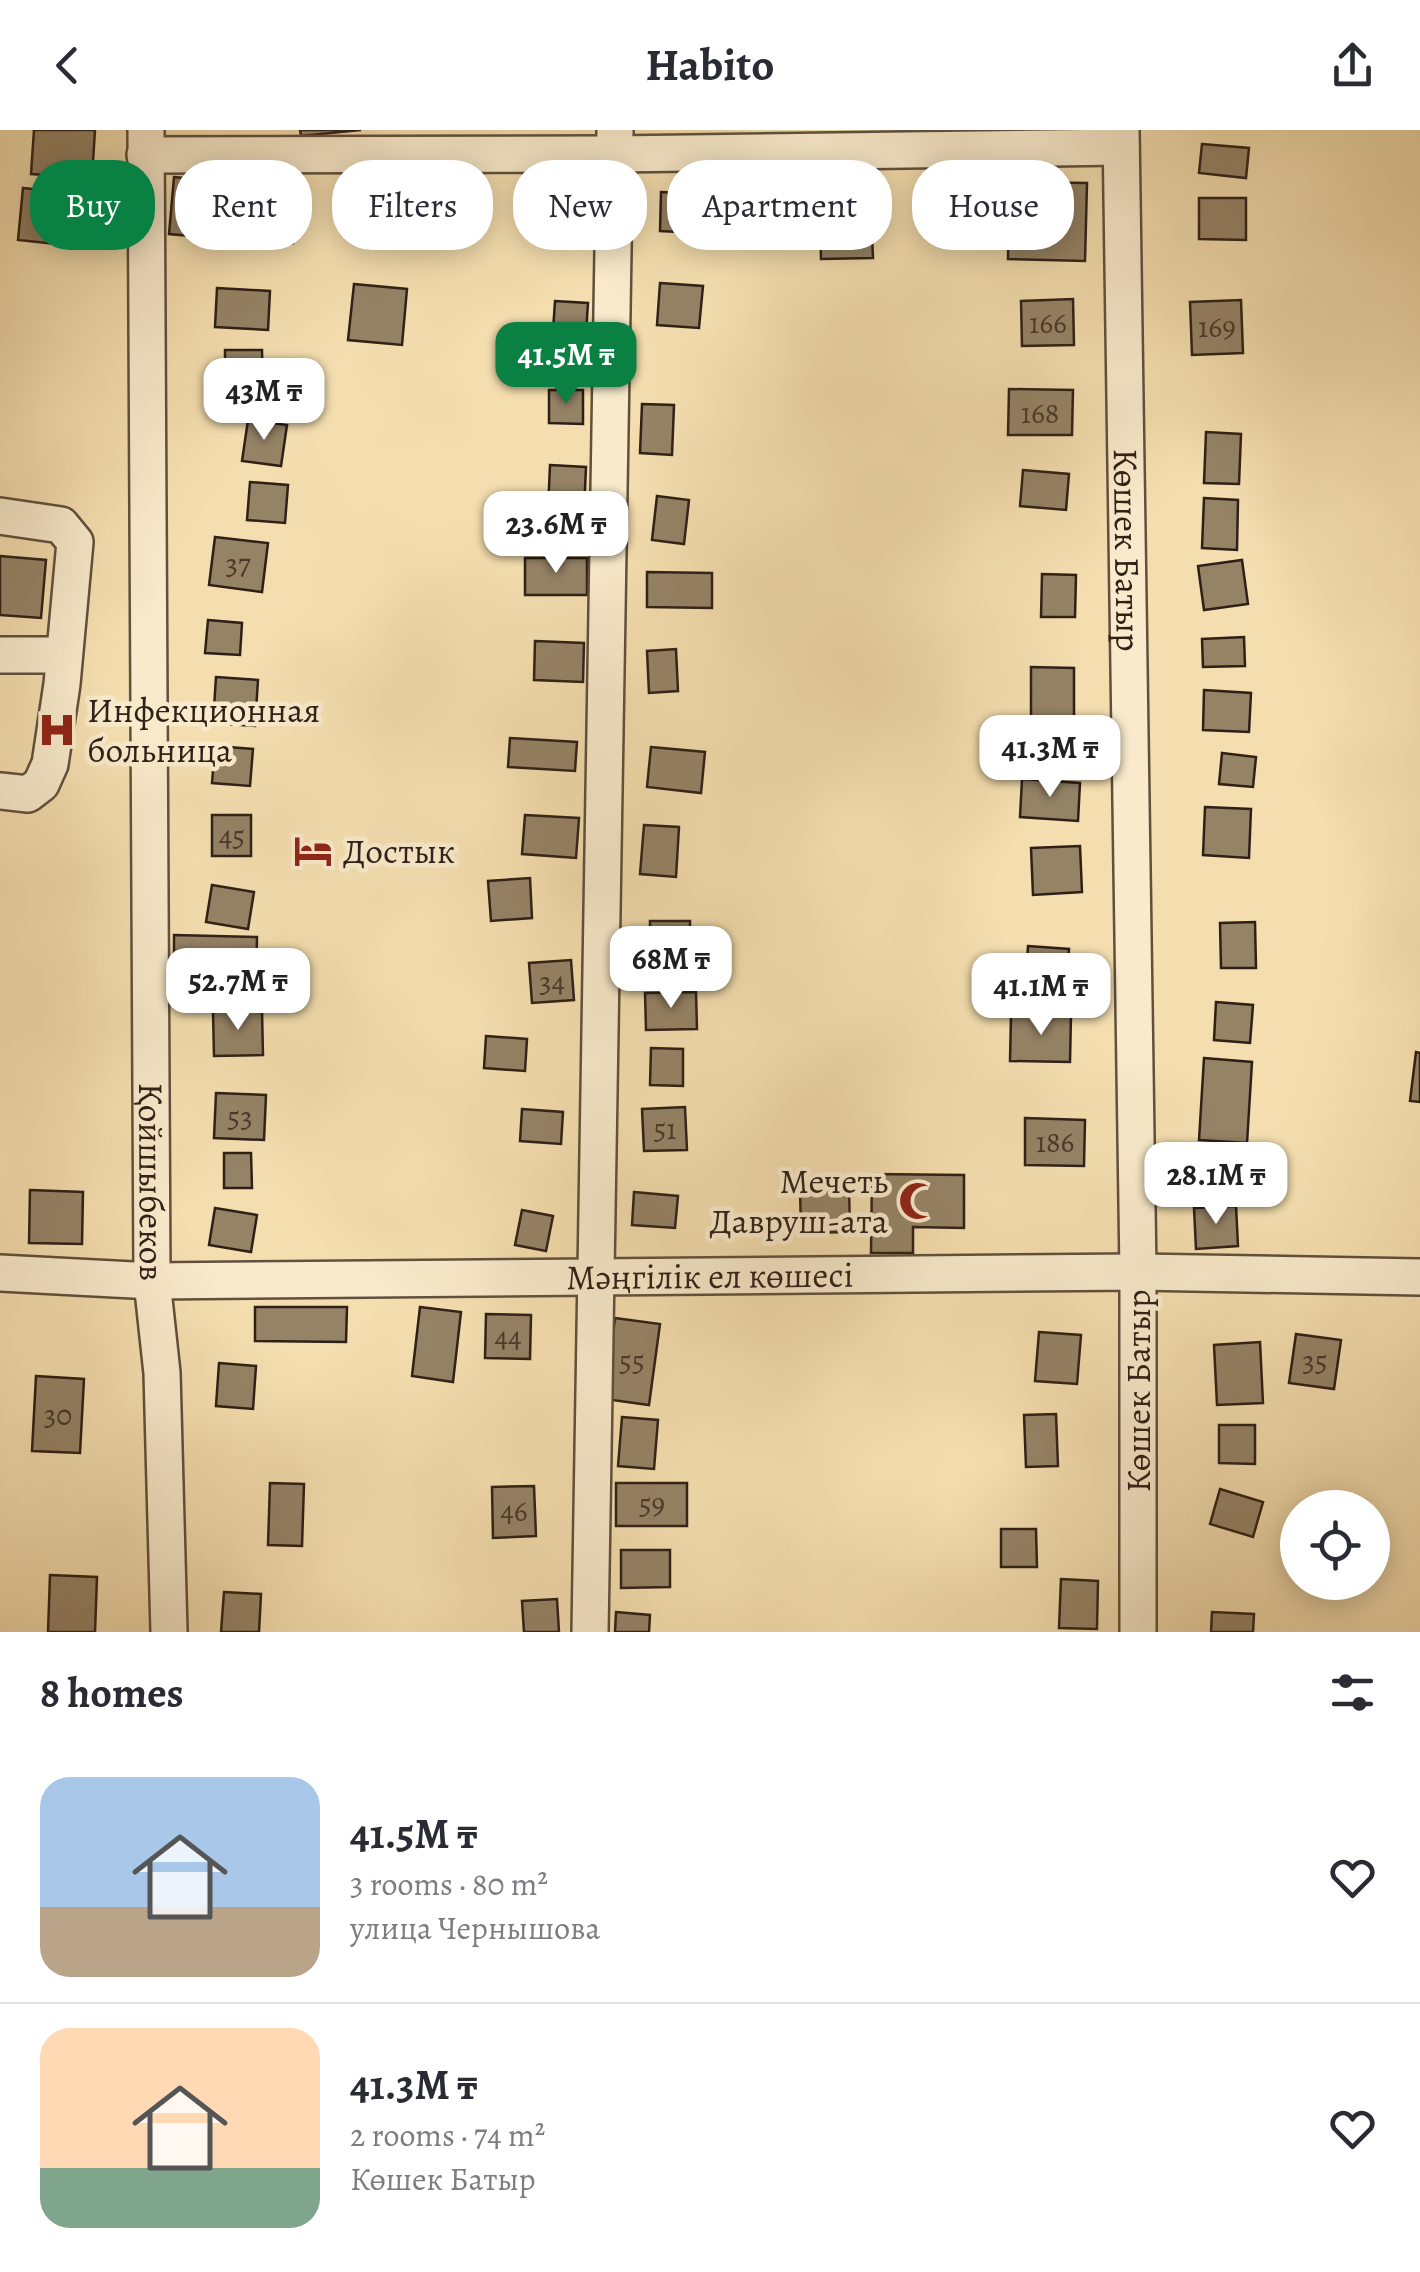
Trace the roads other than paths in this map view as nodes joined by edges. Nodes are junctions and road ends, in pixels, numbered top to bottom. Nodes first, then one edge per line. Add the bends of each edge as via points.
1 (1121, 139) edge
2 (146, 142) edge
3 (614, 142) edge
4 (0, 516) edge
5 (64, 654) junction
6 (0, 655) edge
7 (0, 791) edge
8 (1138, 1272) junction
9 (0, 1273) edge
10 (1420, 1277) edge
11 (594, 1278) junction
12 (152, 1280) junction
13 (169, 1632) edge
14 (590, 1632) edge
15 (1138, 1632) edge

1 - 3 street
1 - 8 street, Көшек Батыр
2 - 3 street
2 - 12 street, Қойшыбеков
3 - 11 street
4 - 5 street via 61,524 75,542
5 - 6 street
5 - 7 street via 50,764 41,784 28,794
8 - 10 street, Мәңгілік ел көшесі
8 - 11 street, Мәңгілік ел көшесі
8 - 15 street, Көшек Батыр
9 - 12 street, Мәңгілік ел көшесі
11 - 12 street, Мәңгілік ел көшесі
11 - 14 street
12 - 13 street, Қойшыбеков via 162,1373

